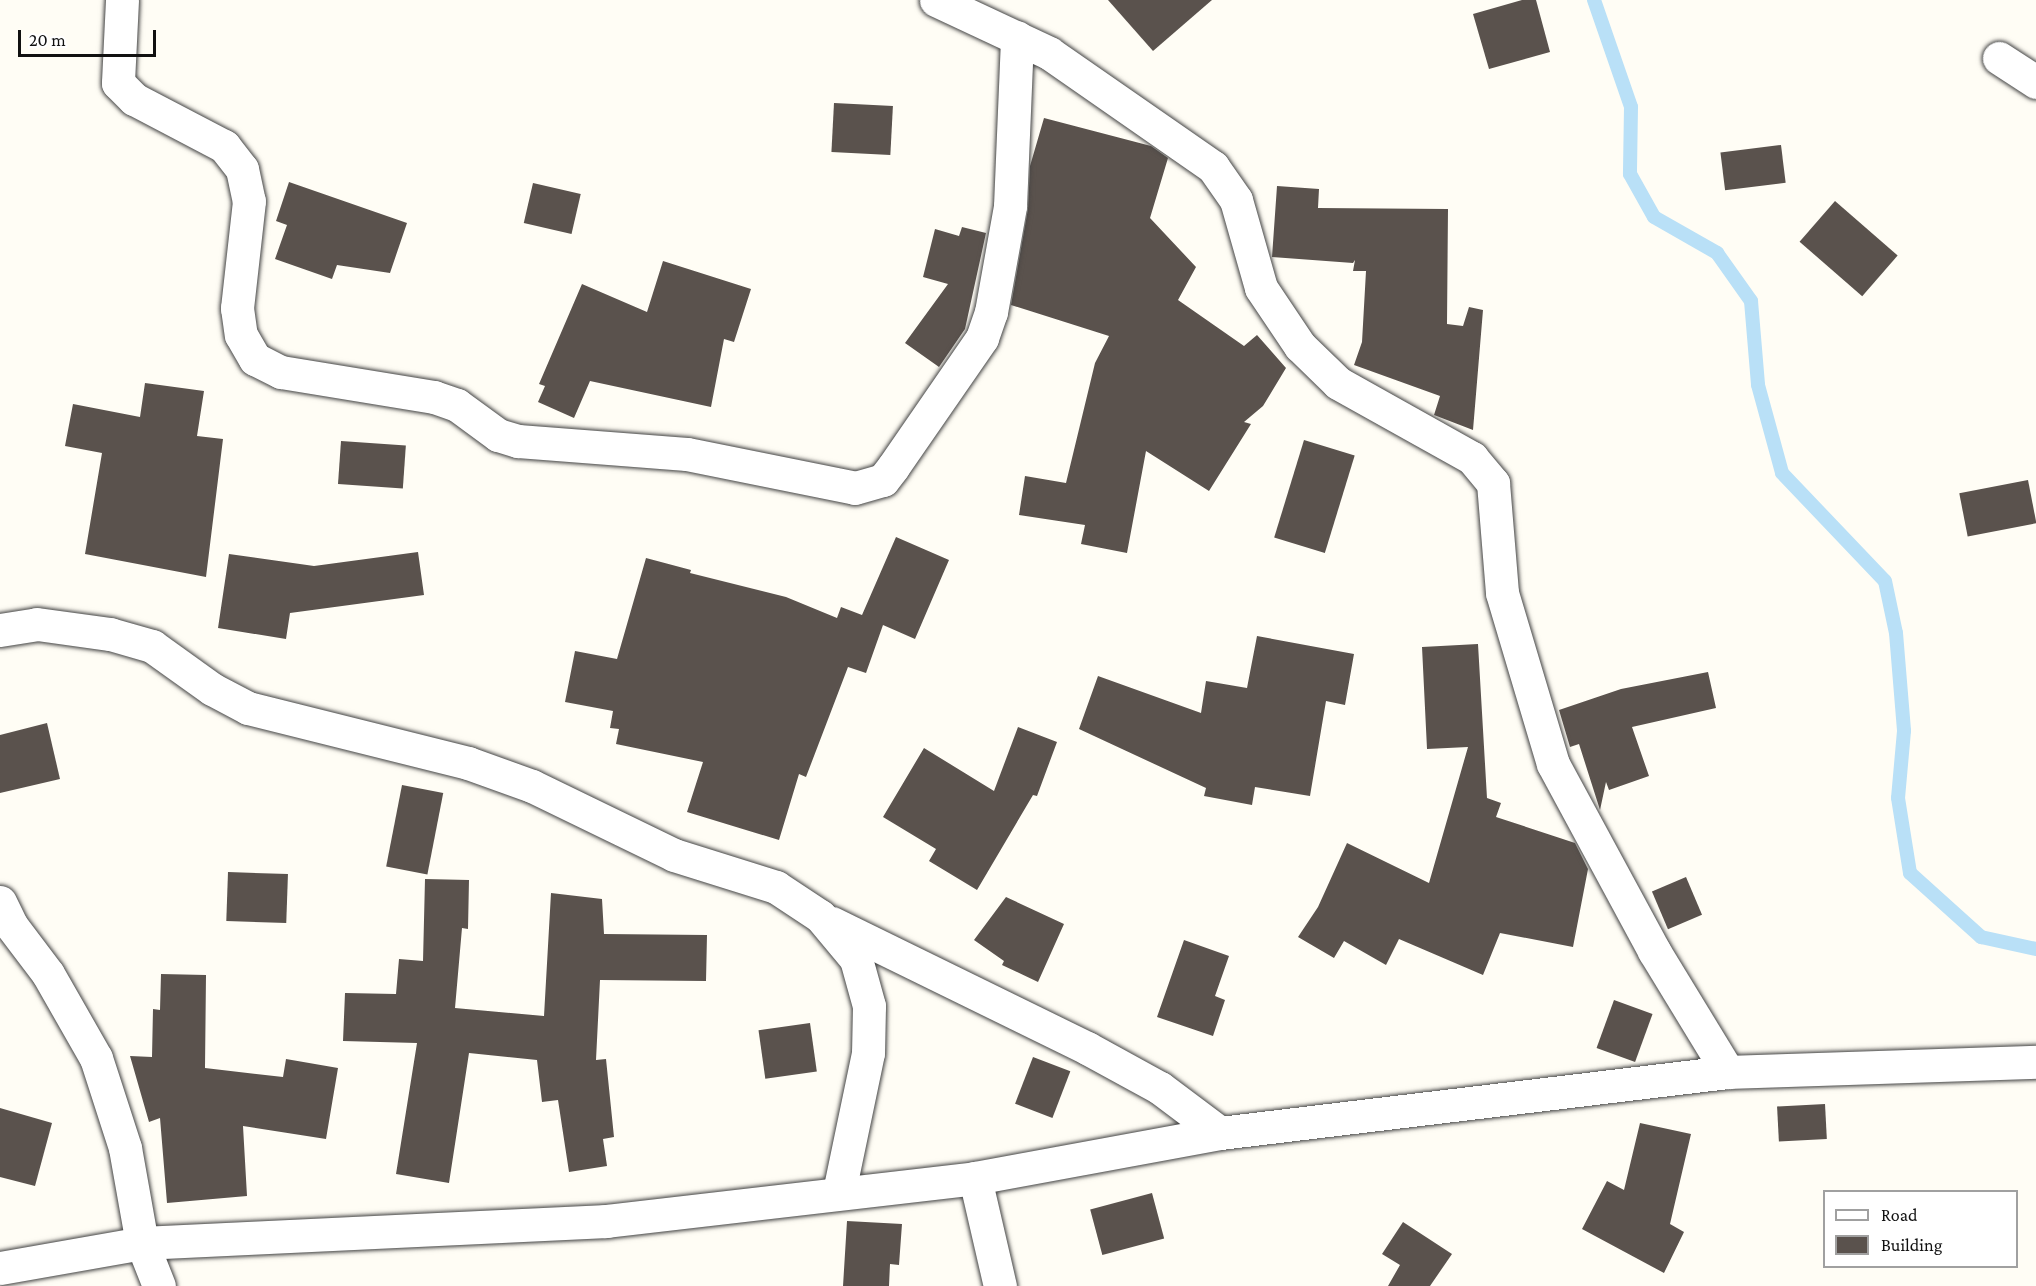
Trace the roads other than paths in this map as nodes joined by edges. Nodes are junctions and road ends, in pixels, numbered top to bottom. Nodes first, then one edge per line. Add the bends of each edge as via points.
1 (122, 0) edge
2 (936, 0) edge
3 (1017, 37) junction
4 (1999, 58) dead end
5 (2036, 82) edge
6 (0, 630) edge
7 (0, 902) edge
8 (820, 916) junction
9 (2036, 1062) edge
10 (1728, 1072) junction
11 (1220, 1133) junction
12 (975, 1178) junction
13 (839, 1192) junction
14 (142, 1244) junction
15 (0, 1268) edge
16 (159, 1286) edge
17 (1000, 1286) edge

1 - 3 street via 118,83 134,99 224,146 242,169 249,201 237,308 241,335 255,359 281,372 434,397 457,405 498,435 518,441 687,454 855,488 883,480 982,338 1010,206
2 - 3 street
3 - 10 street via 1049,53 1213,167 1236,200 1261,288 1300,346 1338,383 1472,458 1493,483 1502,593 1553,764 1654,951
4 - 5 street
6 - 8 street via 37,624 110,634 152,646 212,689 248,708 468,763 532,786 674,855 776,887
7 - 14 street via 96,1058 125,1148
8 - 11 street via 1087,1048 1160,1088
8 - 13 street via 856,959 869,1006 868,1053
9 - 10 street
10 - 11 street
11 - 12 street
12 - 13 street
12 - 17 street
13 - 14 street via 606,1221
14 - 15 street
14 - 16 street

